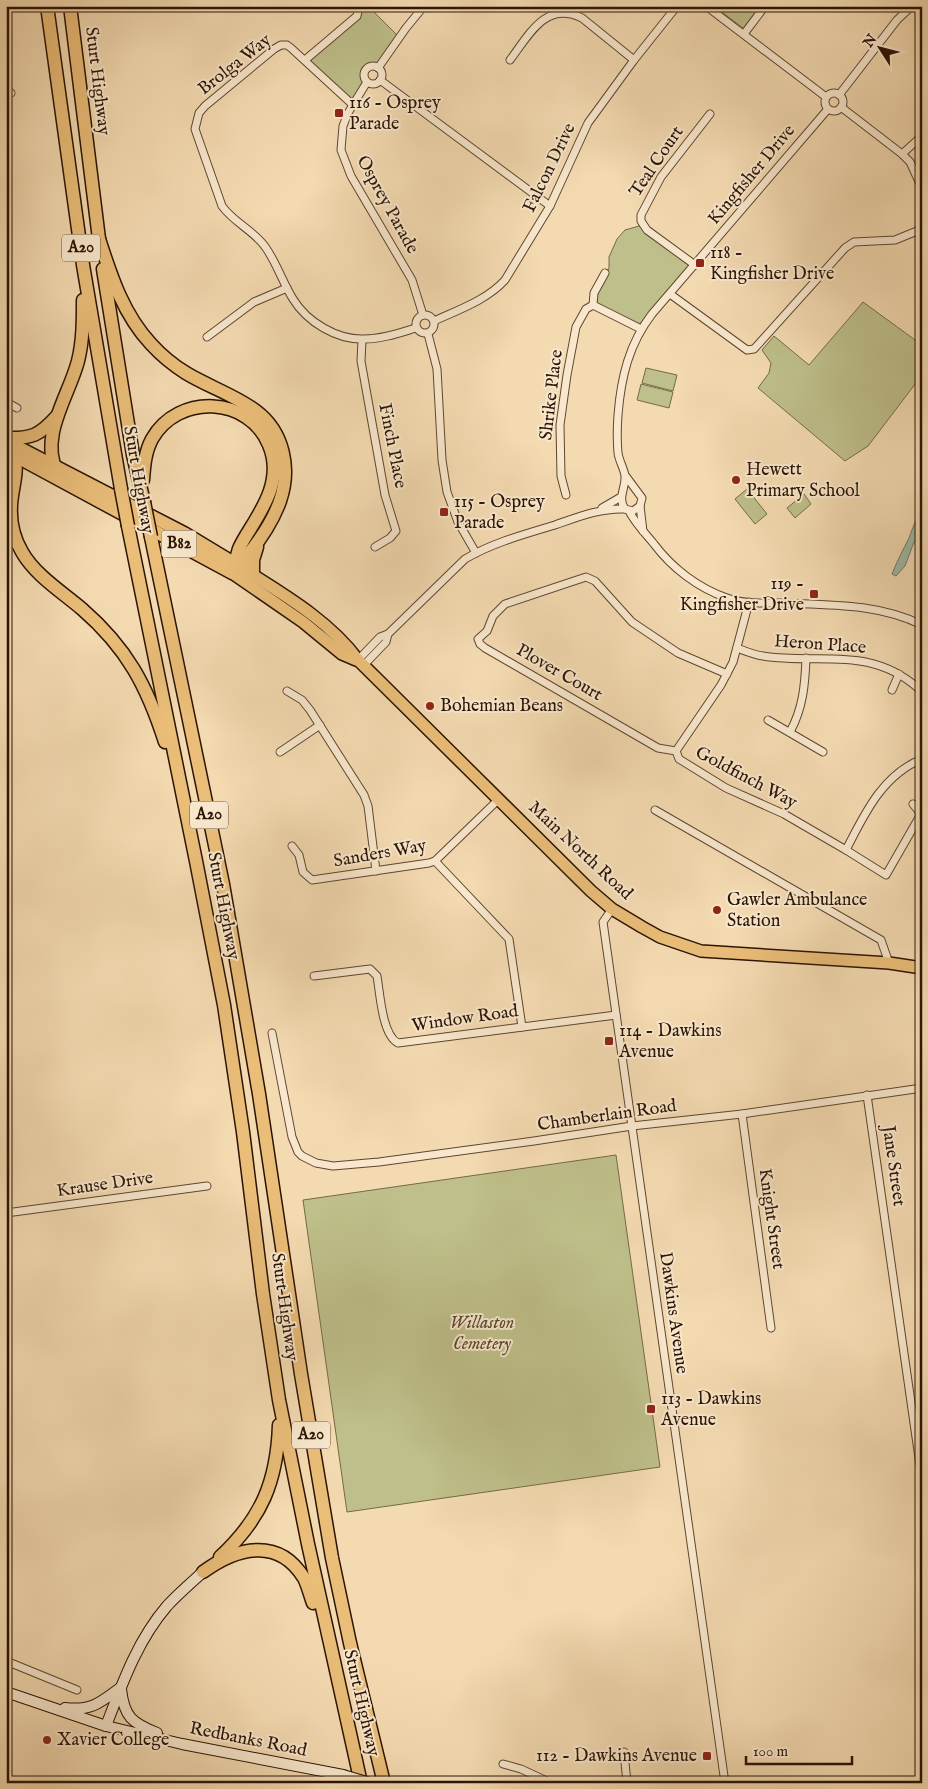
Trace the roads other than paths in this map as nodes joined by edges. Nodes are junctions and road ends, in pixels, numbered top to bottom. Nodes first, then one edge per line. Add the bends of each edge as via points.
1 (47, 6) edge
2 (70, 6) edge
3 (359, 6) edge
4 (424, 6) edge
5 (677, 6) edge
6 (706, 6) edge
7 (765, 6) edge
8 (912, 6) edge
9 (744, 34) junction
10 (305, 60) junction
11 (510, 60) dead end
12 (634, 60) junction
13 (378, 68) junction
14 (380, 80) junction
15 (367, 82) junction
16 (839, 95) junction
17 (826, 96) junction
18 (353, 105) junction
19 (841, 107) junction
20 (828, 109) junction
21 (710, 114) dead end
22 (922, 136) edge
23 (902, 154) junction
24 (922, 188) edge
25 (550, 206) junction
26 (922, 229) edge
27 (99, 239) junction
28 (83, 265) junction
29 (695, 265) junction
30 (605, 273) dead end
31 (287, 288) junction
32 (670, 294) junction
33 (594, 305) junction
34 (423, 315) junction
35 (434, 321) junction
36 (416, 328) junction
37 (641, 329) junction
38 (428, 334) junction
39 (207, 338) dead end
40 (362, 340) junction
41 (6, 402) edge
42 (17, 408) dead end
43 (57, 416) junction
44 (6, 439) edge
45 (10, 453) edge
46 (42, 460) junction
47 (28, 463) junction
48 (54, 466) junction
49 (625, 474) junction
50 (64, 482) junction
51 (14, 485) junction
52 (638, 491) junction
53 (622, 495) junction
54 (566, 496) dead end
55 (144, 502) junction
56 (640, 506) junction
57 (627, 510) junction
58 (598, 511) junction
59 (643, 532) junction
60 (184, 533) junction
61 (262, 535) junction
62 (240, 546) junction
63 (375, 547) dead end
64 (476, 553) junction
65 (234, 569) junction
66 (253, 576) junction
67 (749, 602) junction
68 (922, 626) edge
69 (737, 648) junction
70 (806, 658) junction
71 (360, 663) junction
72 (727, 674) junction
73 (899, 674) junction
74 (918, 688) dead end
75 (892, 690) dead end
76 (288, 691) dead end
77 (768, 720) dead end
78 (320, 725) junction
79 (790, 732) junction
80 (676, 751) junction
81 (280, 752) dead end
82 (823, 752) dead end
83 (922, 759) edge
84 (499, 799) junction
85 (184, 803) junction
86 (913, 804) dead end
87 (655, 810) dead end
88 (922, 814) edge
89 (292, 846) dead end
90 (846, 850) junction
91 (435, 861) junction
92 (376, 871) junction
93 (612, 909) junction
94 (889, 963) junction
95 (922, 968) edge
96 (314, 976) dead end
97 (616, 1015) junction
98 (522, 1027) junction
99 (272, 1033) dead end
100 (922, 1088) edge
101 (867, 1095) junction
102 (742, 1114) junction
103 (632, 1126) junction
104 (207, 1186) dead end
105 (6, 1213) edge
106 (771, 1328) dead end
107 (279, 1400) junction
108 (922, 1479) edge
109 (204, 1572) junction
110 (6, 1662) edge
111 (335, 1670) junction
112 (120, 1688) junction
113 (77, 1690) dead end
114 (6, 1692) edge
115 (38, 1704) junction
116 (106, 1726) junction
117 (182, 1744) junction
118 (624, 1752) dead end
119 (503, 1764) dead end
120 (362, 1783) edge
121 (370, 1783) edge
122 (384, 1783) edge
123 (551, 1783) edge
124 (627, 1783) edge
125 (725, 1783) edge

1 - 28 highway, Sturt Highway / A20
2 - 27 highway, Sturt Highway / A20
3 - 10 street via 358,16
4 - 13 street
5 - 12 street, Falcon Drive
6 - 9 street
7 - 9 street
8 - 16 street via 897,20
9 - 17 street
10 - 18 street, Brolga Way
10 - 31 street, Brolga Way via 287,45 278,46 205,106 195,125 222,206 266,248
11 - 12 street via 539,22 560,12 582,18
12 - 25 street, Falcon Drive via 588,123
13 - 14 street via 382,74
13 - 15 street via 366,69 364,76
14 - 15 street via 373,84
14 - 25 street
15 - 18 street, Osprey Parade
16 - 17 street via 832,93
16 - 19 street via 843,100
17 - 20 street
18 - 34 street, Osprey Parade via 343,126 343,156 351,176 412,280
19 - 20 street via 835,111
19 - 23 street
20 - 29 street, Kingfisher Drive
21 - 29 street, Teal Court via 661,177 641,215 647,230
22 - 23 street
23 - 24 street via 910,162
25 - 35 street, Falcon Drive via 500,286
26 - 32 street via 895,240 854,242 845,248 754,349 747,350
27 - 55 highway, Sturt Highway / A20 via 121,388
27 - 61 highway via 119,295 132,320 151,344 187,374 257,411 276,435 284,458 284,484 276,511
28 - 43 highway via 80,349
28 - 85 highway, Sturt Highway / A20, bridge via 128,526
29 - 32 street, Kingfisher Drive
30 - 33 street, Shrike Place via 594,293
31 - 39 street via 254,302
31 - 40 street, Brolga Way via 294,301 315,322 342,336
32 - 37 street, Kingfisher Drive
33 - 37 street
33 - 54 street, Shrike Place via 586,309 576,327 567,375 560,425 561,476
34 - 35 street
34 - 36 street via 418,318
35 - 38 street
36 - 38 street
36 - 40 street, Brolga Way
37 - 49 street, Kingfisher Drive via 626,362 620,394 618,454
38 - 64 street via 437,369 447,492 458,522
40 - 63 street, Finch Place via 361,361 385,495 396,531
41 - 42 street
43 - 44 highway via 35,435
43 - 48 highway via 52,440
44 - 46 highway, B82
45 - 47 highway, B82
45 - 51 highway via 16,468
46 - 47 highway
46 - 48 highway, B82
47 - 50 highway, B82
47 - 51 highway
48 - 50 highway
48 - 60 highway, B82
49 - 52 street, Kingfisher Drive
49 - 53 street, Kingfisher Drive
50 - 65 highway, B82
51 - 85 highway via 12,520 21,551 42,575 98,624 134,668 155,712
52 - 53 street via 630,489
52 - 56 street via 642,498
53 - 57 street via 621,502
53 - 58 street
55 - 62 highway via 145,458 162,426 183,411 199,406 217,406 238,412 262,432 274,467 270,493
55 - 122 highway, Sturt Highway / A20, bridge via 223,884 332,1558
56 - 57 street
56 - 59 street
57 - 58 street via 612,508
57 - 59 street
58 - 64 street
59 - 67 street via 684,575 727,598
60 - 62 highway via 224,549
60 - 65 highway, B82
61 - 65 highway
61 - 66 highway
62 - 65 highway
64 - 71 street via 465,559 388,634 380,637
65 - 66 main road, Main North Road
65 - 71 main road, Main North Road via 342,654
66 - 71 main road, Main North Road via 304,609 348,647
67 - 68 street via 857,606 895,614
67 - 69 street, Goldfinch Way
69 - 70 street, Heron Place via 762,656
69 - 72 street, Goldfinch Way
70 - 73 street, Heron Place via 869,662
70 - 79 street via 802,703
71 - 84 main road, Main North Road
72 - 80 street, Goldfinch Way
72 - 80 street, Plover Court via 678,653 632,622 594,581 586,577 505,604 493,616 487,631 478,640 480,644 658,748
73 - 74 street, Heron Place
73 - 75 street
76 - 78 street via 302,700
77 - 79 street
78 - 81 street
78 - 92 street via 364,795
79 - 82 street
80 - 90 street, Goldfinch Way via 683,761 726,788 784,814
83 - 90 street via 900,772 877,794
84 - 91 street, Sanders Way
84 - 93 main road, Main North Road
85 - 107 highway, Sturt Highway / A20 via 224,1005
86 - 88 street
87 - 94 street via 881,940
88 - 90 street, Goldfinch Way via 886,874
89 - 92 street, Sanders Way via 303,872 312,880
91 - 92 street, Sanders Way
91 - 98 street via 509,939
93 - 94 main road, Main North Road via 660,936 701,951
93 - 97 street, Dawkins Avenue via 603,922
94 - 95 main road, Main North Road
96 - 98 street, Window Road via 370,969 375,972 386,1027 398,1044
97 - 98 street, Window Road
97 - 103 street, Dawkins Avenue
99 - 103 street, Chamberlain Road via 292,1137 298,1152 316,1163 333,1166 379,1162
100 - 101 street, Chamberlain Road
101 - 102 street, Chamberlain Road
101 - 108 street, Jane Street
102 - 103 street, Chamberlain Road
102 - 106 street, Knight Street
103 - 125 street, Dawkins Avenue
104 - 105 street, Krause Drive
107 - 109 highway via 277,1454 265,1498 246,1530
107 - 111 highway, Sturt Highway / A20
109 - 111 highway via 221,1560 244,1551 265,1550 286,1558 305,1580
109 - 112 main road via 176,1596 156,1620 137,1649
110 - 113 street
111 - 120 highway, Sturt Highway / A20
112 - 115 main road via 100,1703 80,1710
112 - 116 main road
112 - 117 main road via 126,1711 137,1725
114 - 115 main road, Redbanks Road
115 - 116 main road, Redbanks Road
116 - 117 main road, Redbanks Road
117 - 121 main road, Redbanks Road, bridge
118 - 124 street
119 - 123 street

